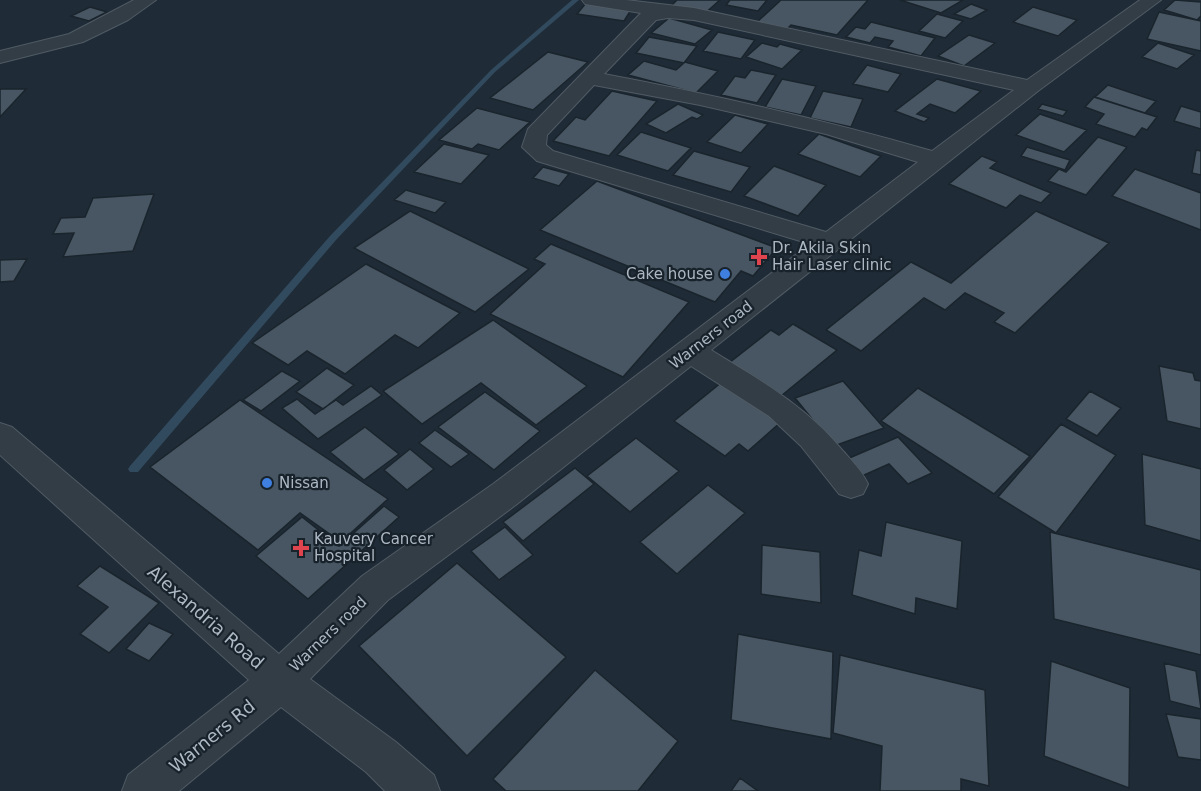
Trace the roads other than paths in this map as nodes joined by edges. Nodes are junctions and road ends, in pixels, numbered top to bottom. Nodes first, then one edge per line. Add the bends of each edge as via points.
1 (147, 0) edge
2 (591, 0) edge
3 (1152, 0) edge
4 (668, 12) junction
5 (0, 57) edge
6 (590, 78) junction
7 (1031, 87) junction
8 (936, 160) junction
9 (831, 242) junction
10 (690, 351) junction
11 (0, 436) edge
12 (851, 484) dead end
13 (280, 681) junction
14 (144, 791) edge
15 (418, 791) edge

1 - 5 street via 76,38
2 - 4 street
3 - 7 street, Warners road
4 - 6 street via 650,15
4 - 7 street via 694,14
6 - 8 street via 832,129
6 - 9 street via 536,134 534,147 545,156
7 - 8 street, Warners road
8 - 9 street, Warners road
9 - 10 street, Warners road
10 - 12 street via 780,408 813,437
10 - 13 street, Warners road via 505,494 375,588
11 - 13 street, Alexandria Road
13 - 14 street, Warners Rd
13 - 15 street, Alexandria Road via 381,757

